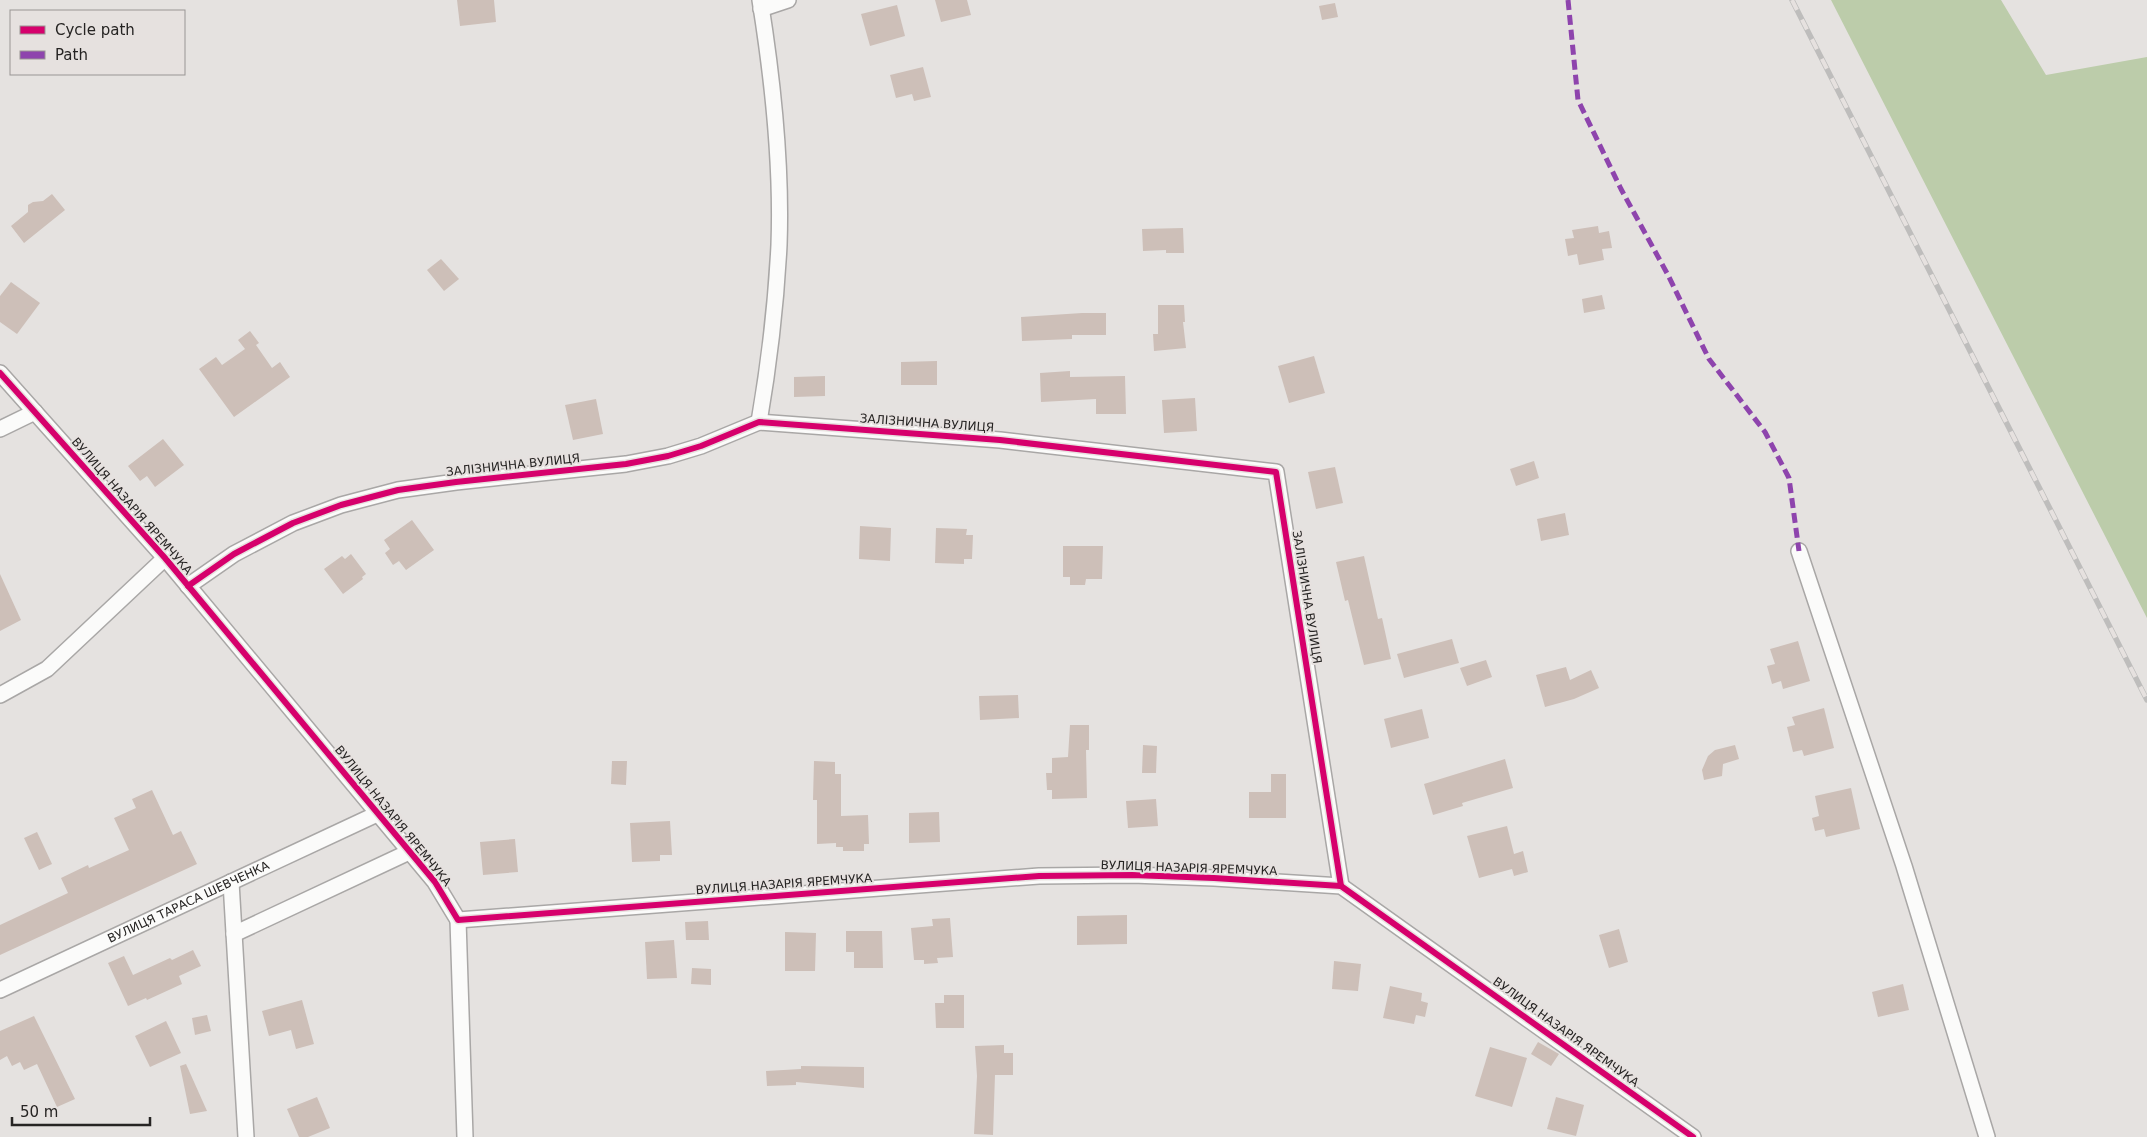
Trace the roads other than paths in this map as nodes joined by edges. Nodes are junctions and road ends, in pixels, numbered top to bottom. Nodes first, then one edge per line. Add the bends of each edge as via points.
1 (788, 0) edge
2 (760, 5) edge
3 (0, 372) edge
4 (35, 412) junction
5 (759, 422) junction
6 (0, 429) edge
7 (1800, 551) dead end
8 (164, 558) junction
9 (188, 586) junction
10 (0, 695) edge
11 (377, 814) junction
12 (409, 852) junction
13 (230, 882) junction
14 (1341, 886) junction
15 (458, 920) junction
16 (234, 934) junction
17 (0, 990) edge
18 (246, 1137) edge
19 (465, 1137) edge
20 (1693, 1137) edge
21 (1987, 1137) edge

1 - 2 street
2 - 5 street via 773,95 779,245 771,347
3 - 4 street, ВУЛИЦЯ НАЗАРІЯ ЯРЕМЧУКА
4 - 6 street
4 - 8 street, ВУЛИЦЯ НАЗАРІЯ ЯРЕМЧУКА
5 - 9 street, ЗАЛІЗНИЧНА ВУЛИЦЯ via 668,456 626,464 408,488 341,505 293,523 234,554
5 - 14 street, ЗАЛІЗНИЧНА ВУЛИЦЯ via 1000,440 1276,472
7 - 21 street via 1904,866
8 - 9 street, ВУЛИЦЯ НАЗАРІЯ ЯРЕМЧУКА
8 - 10 street via 47,669
9 - 11 street, ВУЛИЦЯ НАЗАРІЯ ЯРЕМЧУКА
11 - 12 street, ВУЛИЦЯ НАЗАРІЯ ЯРЕМЧУКА
11 - 13 street, ВУЛИЦЯ ТАРАСА ШЕВЧЕНКА
12 - 15 street, ВУЛИЦЯ НАЗАРІЯ ЯРЕМЧУКА via 435,882
12 - 16 street
13 - 16 street
13 - 17 street, ВУЛИЦЯ ТАРАСА ШЕВЧЕНКА
14 - 15 street, ВУЛИЦЯ НАЗАРІЯ ЯРЕМЧУКА via 1214,878 1039,876
14 - 20 street, ВУЛИЦЯ НАЗАРІЯ ЯРЕМЧУКА
15 - 19 street
16 - 18 street

